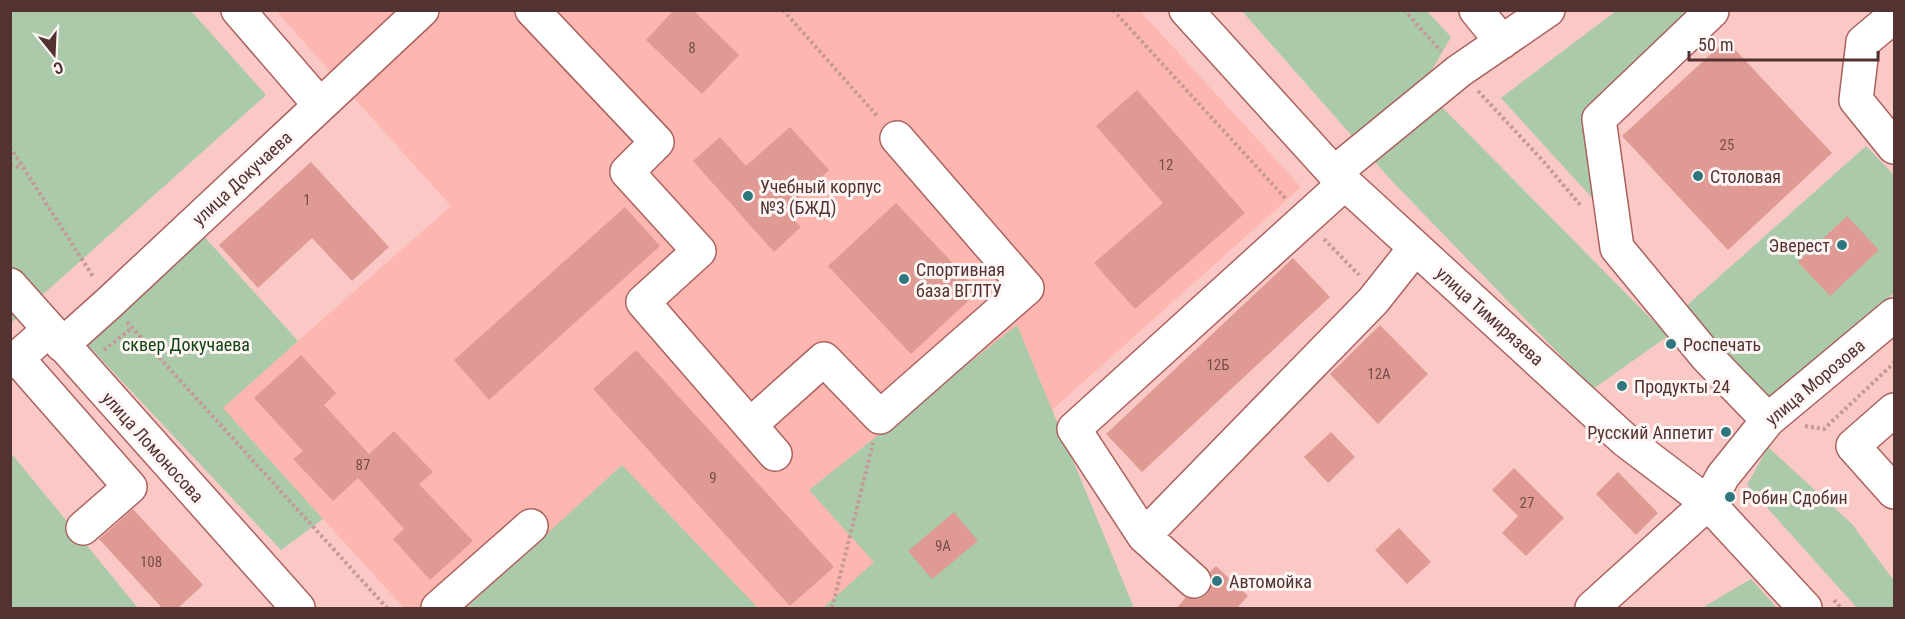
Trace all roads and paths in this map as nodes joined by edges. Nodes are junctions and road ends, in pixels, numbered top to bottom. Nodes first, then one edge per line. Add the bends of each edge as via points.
1 (238, 10) edge
2 (422, 10) edge
3 (532, 10) edge
4 (783, 10) edge
5 (1113, 10) edge
6 (1186, 10) edge
7 (1404, 10) edge
8 (1476, 10) edge
9 (1548, 10) edge
10 (1712, 11) edge
11 (1894, 16) edge
12 (1502, 42) junction
13 (1459, 71) junction
14 (320, 105) junction
15 (897, 138) joint
16 (10, 147) edge
17 (1894, 147) edge
18 (10, 165) edge
19 (22, 169) junction
20 (1339, 178) junction
21 (1588, 214) dead end
22 (1305, 219) junction
23 (1415, 248) junction
24 (10, 285) edge
25 (1378, 295) junction
26 (109, 303) junction
27 (1894, 315) edge
28 (56, 338) junction
29 (1894, 363) edge
30 (1894, 410) edge
31 (880, 417) junction
32 (1768, 420) junction
33 (750, 425) junction
34 (775, 454) dead end
35 (1894, 492) edge
36 (1708, 503) junction
37 (531, 526) dead end
38 (83, 528) dead end
39 (1144, 536) junction
40 (1194, 581) dead end
41 (298, 609) edge
42 (387, 609) edge
43 (438, 609) edge
44 (832, 609) edge
45 (1592, 609) edge
46 (1805, 609) edge

1 - 14 main road
2 - 14 main road, улица Докучаева
3 - 33 main road via 657,142 627,172 699,251 643,302
4 - 15 path
5 - 22 path
6 - 20 main road, улица Тимирязева
7 - 13 path
8 - 12 main road
9 - 12 main road
10 - 32 main road via 1599,119 1617,248 1707,357
11 - 17 main road via 1863,42 1856,100
12 - 13 main road
13 - 20 main road
13 - 21 path
14 - 26 main road, улица Докучаева
15 - 31 main road via 1027,288
16 - 19 path
18 - 19 path
19 - 26 path
20 - 22 main road
20 - 23 main road, улица Тимирязева
22 - 25 path
22 - 39 main road via 1074,429
23 - 25 main road
23 - 36 main road, улица Тимирязева via 1624,440
24 - 28 main road, улица Ломоносова
25 - 39 main road
26 - 28 main road, улица Докучаева
26 - 42 path
27 - 32 main road, улица Морозова
28 - 38 main road, улица Докучаева via 17,358 130,487
28 - 41 main road, улица Ломоносова
29 - 32 path via 1824,429
30 - 35 main road via 1853,446
31 - 33 main road via 824,358
31 - 44 path
32 - 36 main road, улица Морозова via 1723,476
33 - 34 main road
36 - 45 main road, улица Морозова
36 - 46 main road, улица Тимирязева
37 - 43 main road
39 - 40 main road

